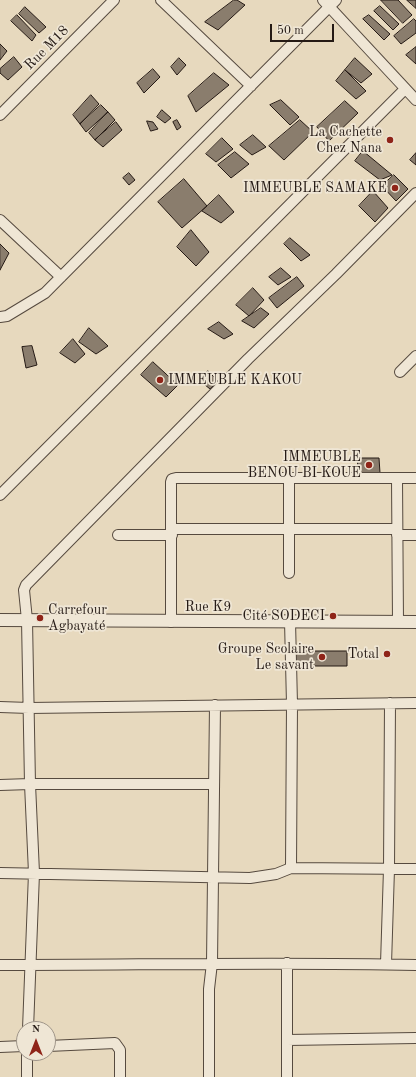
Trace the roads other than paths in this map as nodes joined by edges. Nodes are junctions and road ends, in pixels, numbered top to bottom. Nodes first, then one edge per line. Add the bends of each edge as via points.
1 (114, 0) edge
2 (161, 0) edge
3 (329, 2) edge
4 (251, 86) junction
5 (405, 89) junction
6 (416, 100) edge
7 (0, 115) edge
8 (416, 193) edge
9 (0, 220) edge
10 (61, 277) junction
11 (0, 317) edge
12 (416, 356) edge
13 (400, 372) dead end
14 (289, 478) junction
15 (397, 478) junction
16 (416, 478) edge
17 (0, 495) edge
18 (290, 529) junction
19 (172, 532) junction
20 (397, 532) junction
21 (118, 535) dead end
22 (416, 535) edge
23 (290, 573) dead end
24 (0, 620) edge
25 (27, 620) junction
26 (290, 621) junction
27 (171, 622) junction
28 (398, 622) junction
29 (416, 622) edge
30 (390, 703) junction
31 (416, 703) edge
32 (292, 704) junction
33 (215, 705) junction
34 (0, 707) edge
35 (29, 708) junction
36 (30, 784) junction
37 (214, 784) junction
38 (0, 785) edge
39 (291, 868) junction
40 (389, 869) junction
41 (416, 869) edge
42 (0, 873) edge
43 (34, 873) junction
44 (213, 879) junction
45 (212, 963) junction
46 (287, 963) junction
47 (386, 964) junction
48 (0, 965) edge
49 (31, 965) junction
50 (416, 965) edge
51 (28, 1021) edge
52 (416, 1038) edge
53 (287, 1040) junction
54 (16, 1046) edge
55 (56, 1046) edge
56 (0, 1047) edge
57 (27, 1061) edge
58 (27, 1077) edge
59 (120, 1077) edge
60 (209, 1077) edge
61 (287, 1077) edge

1 - 7 street, Rue M18
2 - 4 street
3 - 4 street
3 - 5 street
4 - 10 street
5 - 6 street
5 - 17 street
8 - 25 street via 248,359 26,585 24,590
9 - 10 street
10 - 11 street via 45,293 7,316
12 - 13 street
14 - 15 street
14 - 18 street
14 - 19 street via 176,478 171,482
15 - 16 street
15 - 20 street
18 - 19 street
18 - 20 street
18 - 23 street
19 - 21 street
19 - 27 street
20 - 22 street
20 - 28 street
24 - 25 street, Rue K9
25 - 27 street, Rue K9
25 - 35 street
26 - 27 street, Rue K9
26 - 28 street, Rue K9
26 - 32 street
28 - 29 street, Rue K9
30 - 31 street
30 - 32 street
30 - 40 street
32 - 33 street
32 - 39 street
33 - 35 street
33 - 37 street
34 - 35 street
35 - 36 street
36 - 37 street
36 - 38 street
36 - 43 street
37 - 44 street
39 - 40 street
39 - 44 street via 261,878
40 - 41 street
40 - 47 street
42 - 43 street
43 - 44 street
43 - 49 street
44 - 45 street
45 - 46 street
45 - 49 street
45 - 60 street via 209,989
46 - 47 street
46 - 53 street
47 - 50 street
48 - 49 street
49 - 51 street
52 - 53 street
53 - 61 street
54 - 56 street
55 - 59 street via 115,1043 120,1050
57 - 58 street

